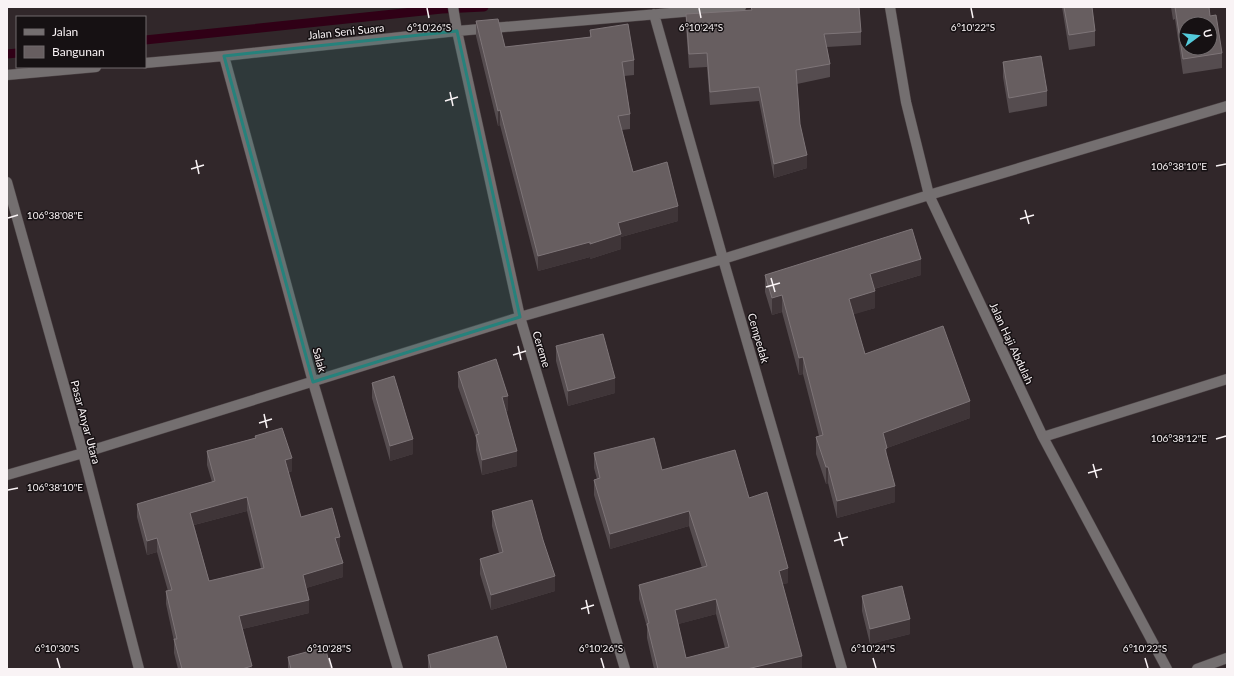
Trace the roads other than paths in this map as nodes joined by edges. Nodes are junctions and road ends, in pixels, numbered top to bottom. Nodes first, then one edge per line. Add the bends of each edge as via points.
1 (741, 7) edge
2 (890, 7) edge
3 (453, 11) edge
4 (654, 14) junction
5 (457, 31) junction
6 (224, 56) junction
7 (146, 63) edge
8 (85, 68) edge
9 (7, 75) edge
10 (1227, 106) edge
11 (7, 182) edge
12 (929, 195) junction
13 (723, 259) junction
14 (520, 317) junction
15 (1227, 380) edge
16 (313, 382) junction
17 (1043, 437) junction
18 (83, 453) junction
19 (7, 475) edge
20 (1227, 658) edge
21 (139, 669) edge
22 (398, 669) edge
23 (625, 669) edge
24 (842, 669) edge
25 (1167, 669) edge
26 (1197, 669) edge

1 - 4 street, Jalan Seni Suara
2 - 12 street, Jalan Haji Abdulah via 906,102
3 - 5 street, Cereme
4 - 5 street, Jalan Seni Suara
4 - 13 street, Cempedak
5 - 6 street, Jalan Seni Suara
5 - 14 street, Cereme
6 - 7 street, Jalan Seni Suara
6 - 16 street, Salak
8 - 9 street
10 - 12 street
11 - 18 street, Pasar Anyar Utara
12 - 13 street
12 - 17 street, Jalan Haji Abdulah
13 - 14 street
13 - 24 street, Cempedak
14 - 16 street
14 - 23 street, Cereme
15 - 17 street
16 - 18 street
16 - 22 street, Salak
17 - 25 street, Jalan Haji Abdulah
18 - 19 street
18 - 21 street, Pasar Anyar Utara
20 - 26 street

